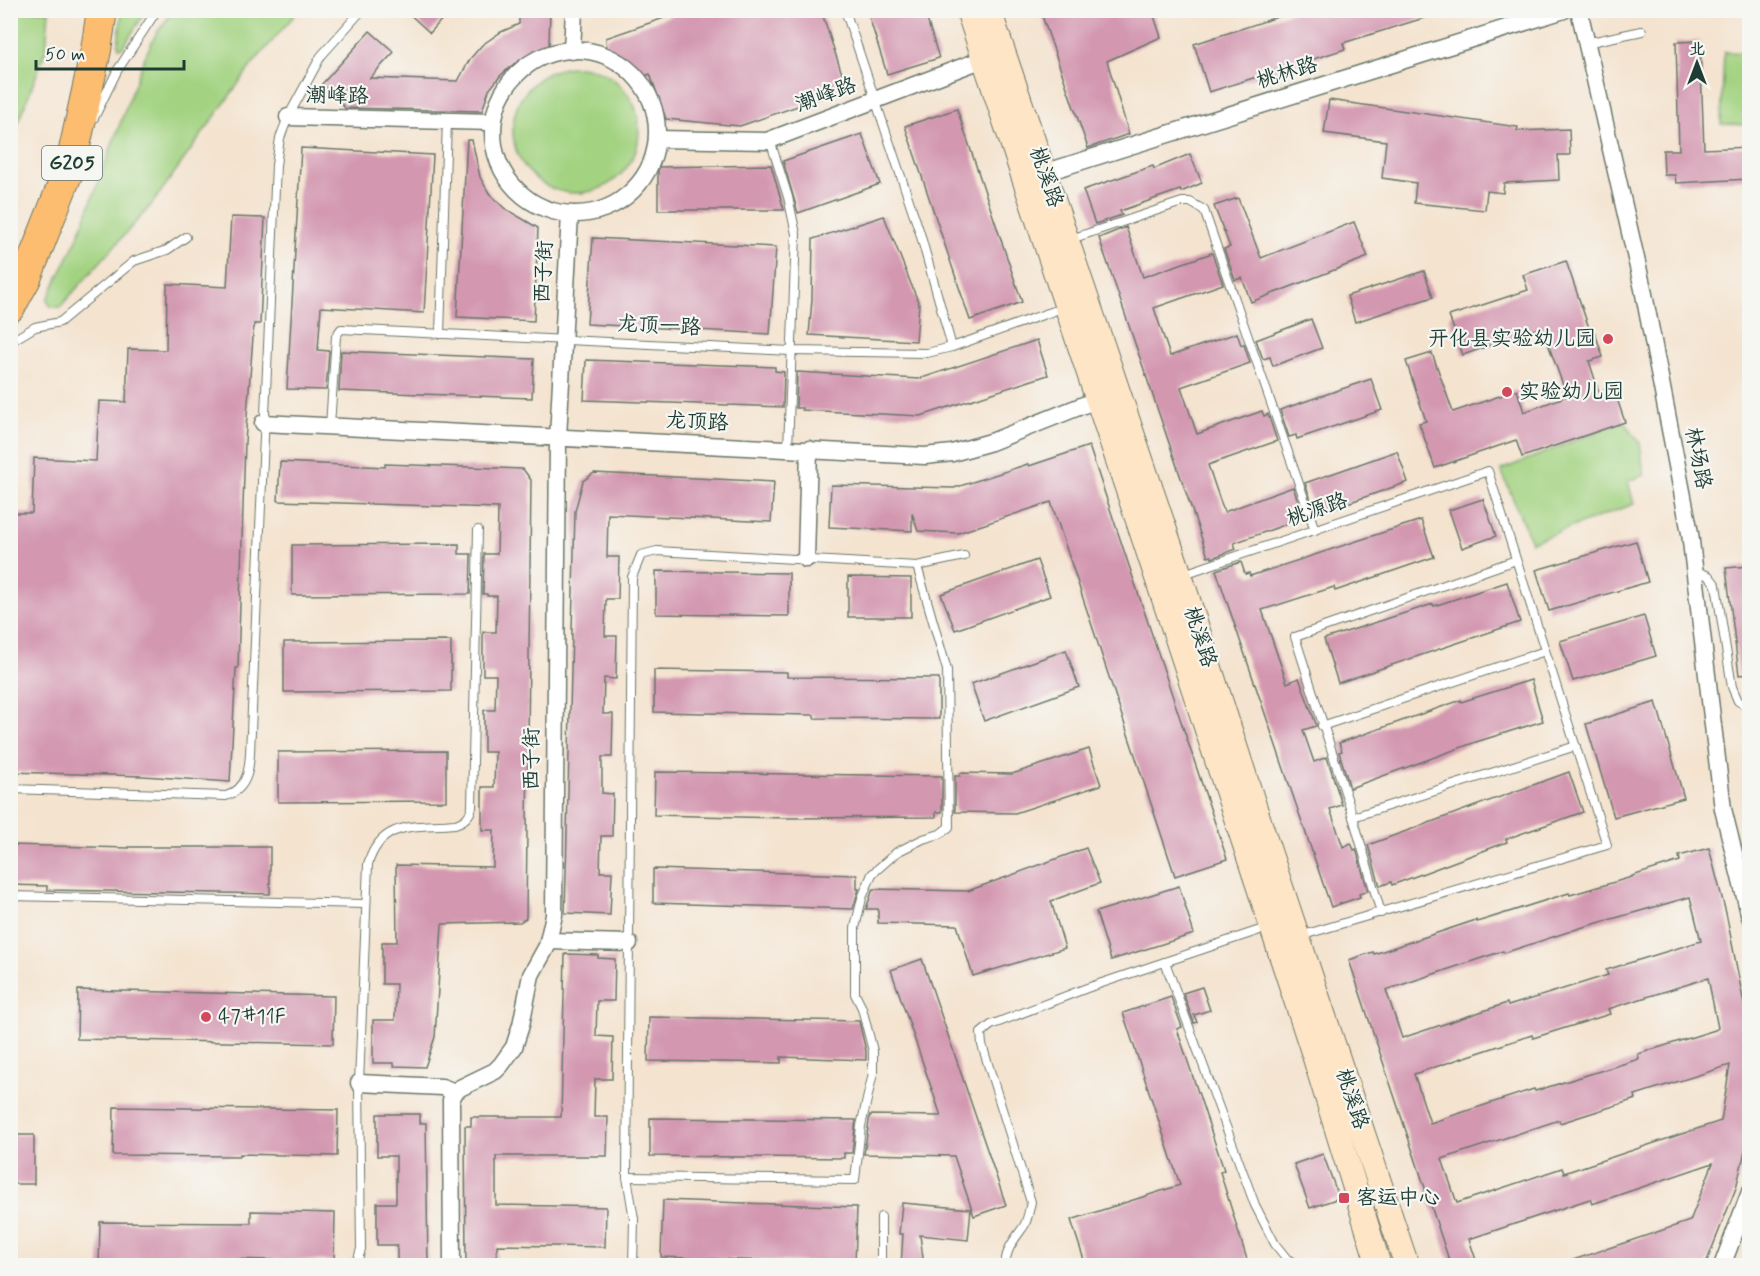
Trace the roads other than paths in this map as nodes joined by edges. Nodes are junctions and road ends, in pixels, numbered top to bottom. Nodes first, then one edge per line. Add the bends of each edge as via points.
1 (102, 10) edge
2 (157, 10) edge
3 (363, 10) edge
4 (574, 10) edge
5 (846, 10) edge
6 (968, 10) edge
7 (989, 10) edge
8 (1564, 10) edge
9 (1579, 10) edge
10 (1642, 31) dead end
11 (1586, 43) junction
12 (572, 51) junction
13 (994, 55) junction
14 (875, 101) junction
15 (288, 117) junction
16 (447, 121) junction
17 (92, 122) dead end
18 (493, 122) junction
19 (87, 133) dead end
20 (657, 139) junction
21 (770, 140) junction
22 (71, 164) junction
23 (1035, 176) junction
24 (570, 214) junction
25 (186, 237) dead end
26 (1067, 240) junction
27 (1067, 306) junction
28 (10, 307) edge
29 (440, 334) junction
30 (563, 339) junction
31 (10, 342) edge
32 (951, 347) junction
33 (791, 351) junction
34 (1108, 395) junction
35 (263, 423) junction
36 (330, 426) junction
37 (558, 438) junction
38 (788, 449) junction
39 (808, 449) junction
40 (478, 530) dead end
41 (1315, 530) junction
42 (964, 556) dead end
43 (806, 559) junction
44 (1516, 560) junction
45 (917, 566) junction
46 (1696, 571) junction
47 (1169, 579) junction
48 (1545, 651) junction
49 (1749, 708) edge
50 (1322, 726) junction
51 (1576, 746) junction
52 (10, 789) edge
53 (1353, 817) junction
54 (10, 896) edge
55 (366, 904) junction
56 (1381, 913) junction
57 (1749, 917) edge
58 (1285, 931) junction
59 (548, 941) junction
60 (629, 943) junction
61 (1165, 962) junction
62 (359, 1083) junction
63 (455, 1092) junction
64 (627, 1177) junction
65 (1749, 1192) edge
66 (881, 1217) dead end
67 (356, 1266) edge
68 (452, 1266) edge
69 (633, 1266) edge
70 (881, 1266) edge
71 (1005, 1266) edge
72 (1300, 1266) edge
73 (1379, 1266) edge
74 (1407, 1266) edge
75 (1722, 1266) edge

1 - 22 highway, G205
2 - 17 lane via 117,71
3 - 15 lane via 321,56
4 - 12 street
5 - 14 lane
6 - 13 street, 桃溪路
7 - 13 street, 桃溪路
8 - 23 street, 桃林路
9 - 11 street, 林场路
10 - 11 lane
11 - 46 street, 林场路 via 1643,289
12 - 18 street via 549,54 511,80 499,100
12 - 20 street via 599,54 624,67 643,87 655,112
13 - 14 street, 潮峰路
13 - 23 street, 桃溪路
14 - 21 street, 潮峰路
14 - 32 lane via 920,233
15 - 16 street, 潮峰路
15 - 35 lane via 276,165
16 - 18 street, 潮峰路
16 - 29 lane
18 - 24 street via 494,148 503,174 520,194 543,208
19 - 22 lane
20 - 21 street, 潮峰路
20 - 24 street via 651,164 625,197 595,212
21 - 33 lane via 795,234
22 - 28 highway, G205 via 26,278
23 - 26 street, 桃溪路
23 - 27 street, 桃溪路
24 - 30 street, 西子街
25 - 31 lane via 167,250 134,261 60,321 35,327
26 - 34 street, 桃溪路
26 - 41 lane via 1182,202 1204,210
27 - 32 lane, 龙顶一路
27 - 34 street, 桃溪路
29 - 30 lane, 龙顶一路
29 - 36 lane, 龙顶一路 via 341,329 336,336
30 - 33 lane, 龙顶一路
30 - 37 street, 西子街
32 - 33 lane, 龙顶一路 via 927,353
33 - 38 lane
34 - 39 street, 龙顶路 via 991,442 951,453 926,456
34 - 47 street, 桃溪路
35 - 36 street, 龙顶路
35 - 52 lane via 251,732 245,783 226,796
36 - 37 street, 龙顶路
37 - 38 street, 龙顶路
37 - 59 street, 西子街 via 554,915
38 - 39 street, 龙顶路
39 - 43 street
40 - 55 lane via 471,813 456,824 398,829 383,836 373,848 368,864
41 - 44 lane, 桃源路 via 1488,471
41 - 47 lane, 桃源路
42 - 45 lane
43 - 45 lane
43 - 60 lane via 657,551 641,555 632,577
44 - 48 lane
44 - 50 lane via 1295,637
45 - 64 lane via 947,670 949,828 897,852 872,874 862,898 855,928 855,994 873,1051 873,1073 861,1126 855,1180
46 - 49 lane via 1709,576 1716,585 1732,687 1738,701
46 - 57 street, 林场路 via 1723,809
47 - 58 street, 桃溪路
48 - 50 lane
48 - 51 lane
50 - 53 lane
51 - 53 lane
51 - 56 lane via 1607,845
53 - 56 lane
54 - 55 lane
55 - 62 lane
56 - 58 lane
58 - 61 lane
58 - 73 street, 桃溪路
58 - 74 street, 桃溪路
59 - 60 street
59 - 63 street, 西子街 via 531,975 518,1038 507,1058 495,1071
60 - 64 lane
61 - 71 lane via 1001,1021 981,1033 1030,1202 1025,1225 1006,1254
61 - 72 lane via 1255,1205 1275,1244 1287,1259
62 - 63 street via 442,1087
62 - 67 lane via 361,1249
63 - 68 street via 451,1113
64 - 69 lane via 634,1219
65 - 75 street
66 - 70 lane

